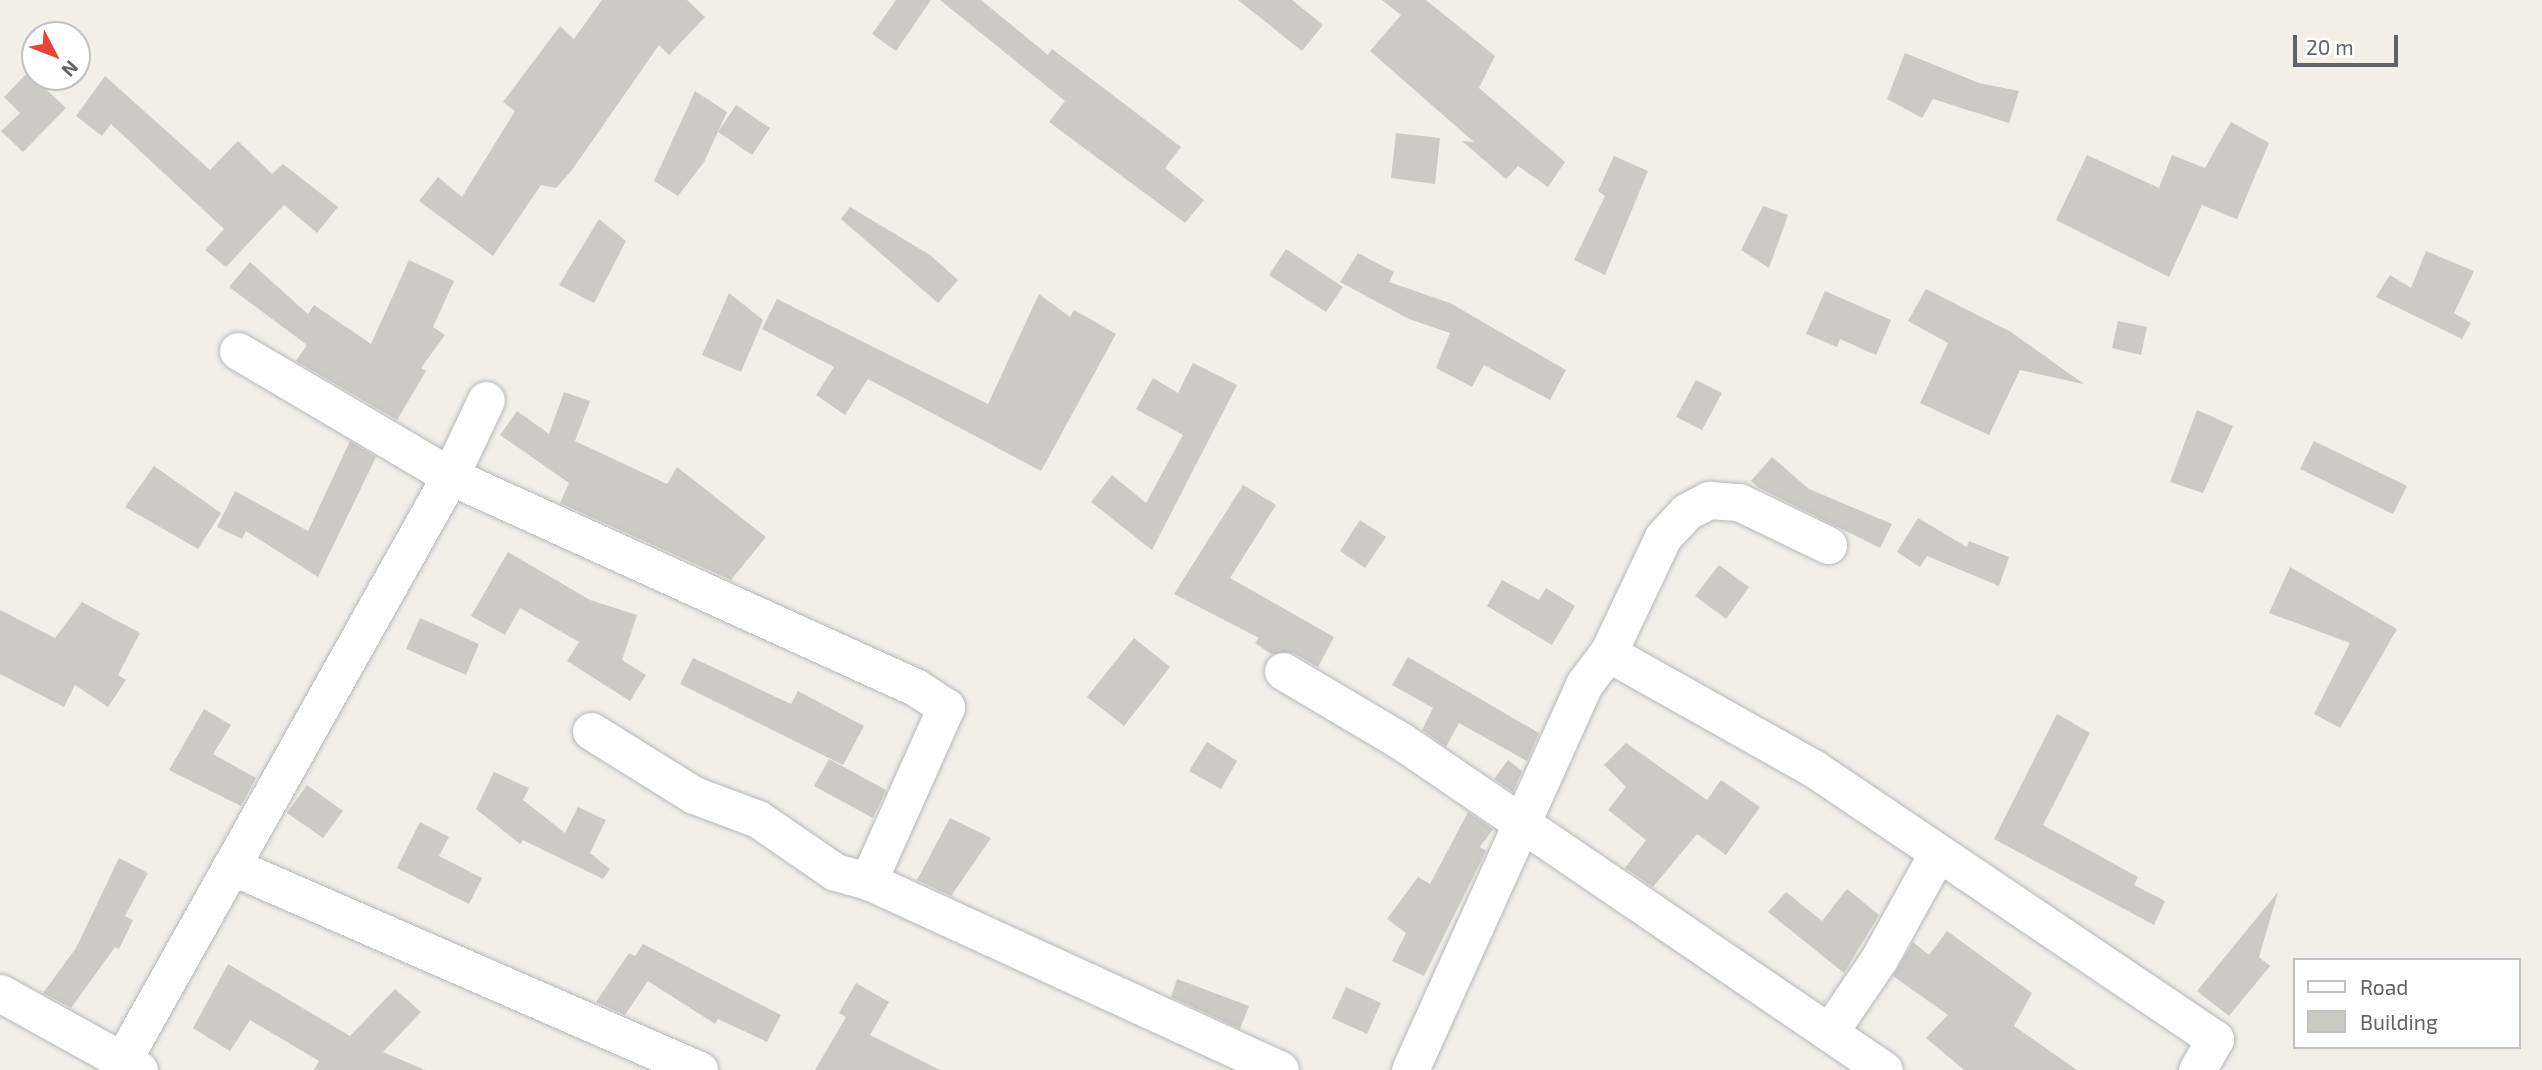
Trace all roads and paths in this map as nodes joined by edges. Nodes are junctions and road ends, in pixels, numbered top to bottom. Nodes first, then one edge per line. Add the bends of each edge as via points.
1 (239, 351) dead end
2 (486, 400) dead end
3 (450, 476) junction
4 (1828, 545) dead end
5 (1608, 653) junction
6 (1283, 671) dead end
7 (591, 731) dead end
8 (1518, 825) junction
9 (1937, 854) junction
10 (231, 866) junction
11 (868, 881) junction
12 (0, 993) edge
13 (1830, 1031) junction
14 (126, 1067) edge
15 (699, 1070) edge
16 (1280, 1070) edge
17 (1410, 1070) edge
18 (1884, 1070) edge
19 (2197, 1070) edge

1 - 3 street
2 - 3 street
3 - 10 street
3 - 11 street via 915,687 946,707
4 - 5 street via 1739,502 1709,500 1686,512 1663,537
5 - 8 street via 1585,683
5 - 9 street via 1813,768
6 - 8 street via 1401,741
7 - 11 street via 694,795 758,819 835,872
8 - 13 street
8 - 17 street
9 - 13 street via 1879,959
9 - 19 street via 2216,1039
10 - 14 street
10 - 15 street
11 - 16 street
12 - 14 street
13 - 18 street

